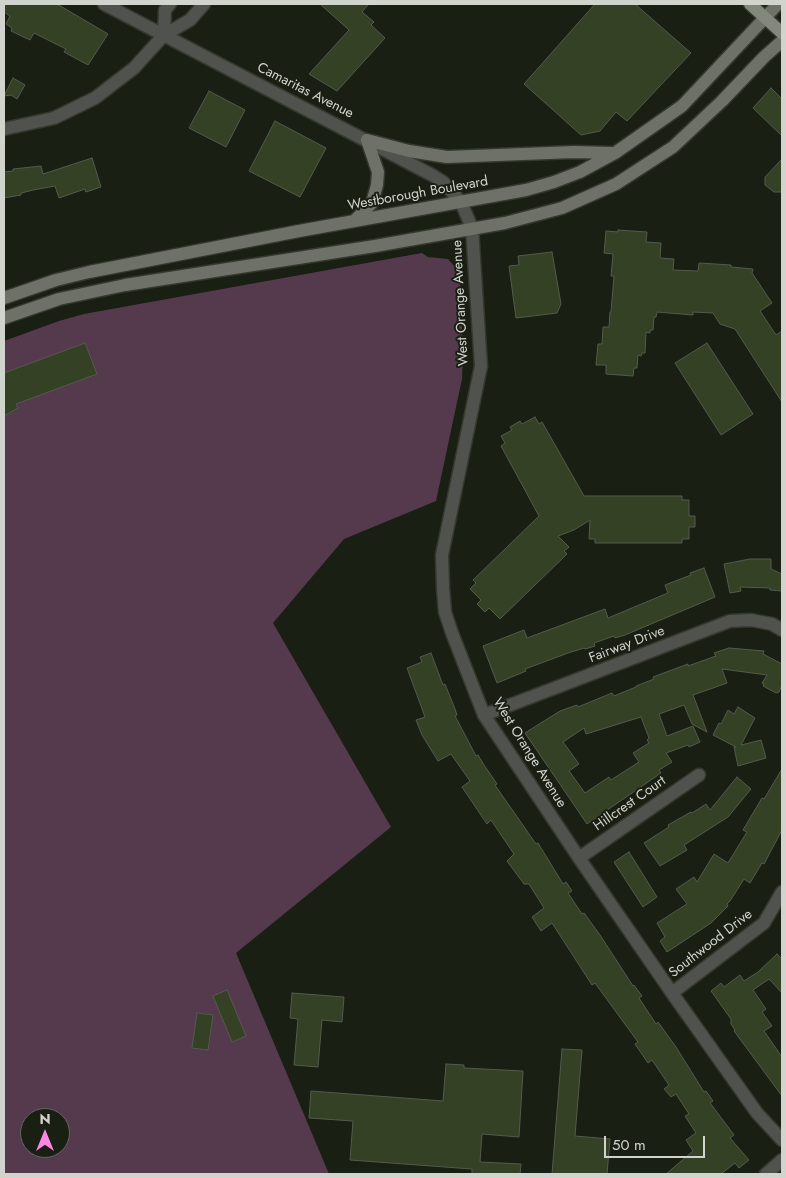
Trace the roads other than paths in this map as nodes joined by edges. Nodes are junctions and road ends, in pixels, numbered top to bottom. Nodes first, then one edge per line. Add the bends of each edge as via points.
1 (104, 4) edge
2 (170, 4) edge
3 (204, 4) edge
4 (750, 4) edge
5 (778, 4) edge
6 (765, 17) junction
7 (782, 33) edge
8 (164, 35) junction
9 (782, 41) edge
10 (4, 129) edge
11 (367, 140) junction
12 (615, 153) junction
13 (461, 202) junction
14 (354, 221) junction
15 (472, 228) junction
16 (4, 298) edge
17 (4, 318) edge
18 (782, 630) edge
19 (484, 715) junction
20 (699, 775) dead end
21 (579, 858) junction
22 (782, 892) edge
23 (672, 993) junction
24 (782, 1140) edge
25 (782, 1160) edge
26 (766, 1174) edge

1 - 8 street, Camaritas Avenue
2 - 8 street via 165,10
3 - 8 street via 190,20
4 - 6 main road
5 - 6 main road, Westborough Boulevard
6 - 7 main road
6 - 12 main road, Westborough Boulevard via 682,106
8 - 10 street via 134,68 95,98 54,118
8 - 11 street, Camaritas Avenue
9 - 15 main road via 673,147 616,184 562,208
11 - 12 main road via 447,157
11 - 13 street, Camaritas Avenue via 432,175
11 - 14 main road via 378,172 377,185 372,203
12 - 13 main road, Westborough Boulevard via 554,182
13 - 14 main road, Westborough Boulevard
13 - 15 street, Camaritas Avenue
14 - 16 main road, Westborough Boulevard via 88,272
15 - 17 main road via 125,285 59,299
15 - 19 street, West Orange Avenue via 481,366 442,555 444,604
18 - 19 street, Fairway Drive via 772,624 751,620 730,622
19 - 21 street, West Orange Avenue
20 - 21 street, Hillcrest Court
21 - 23 street, West Orange Avenue
22 - 23 street, Southwood Drive via 764,923
23 - 24 street, West Orange Avenue via 757,1113
25 - 26 street

